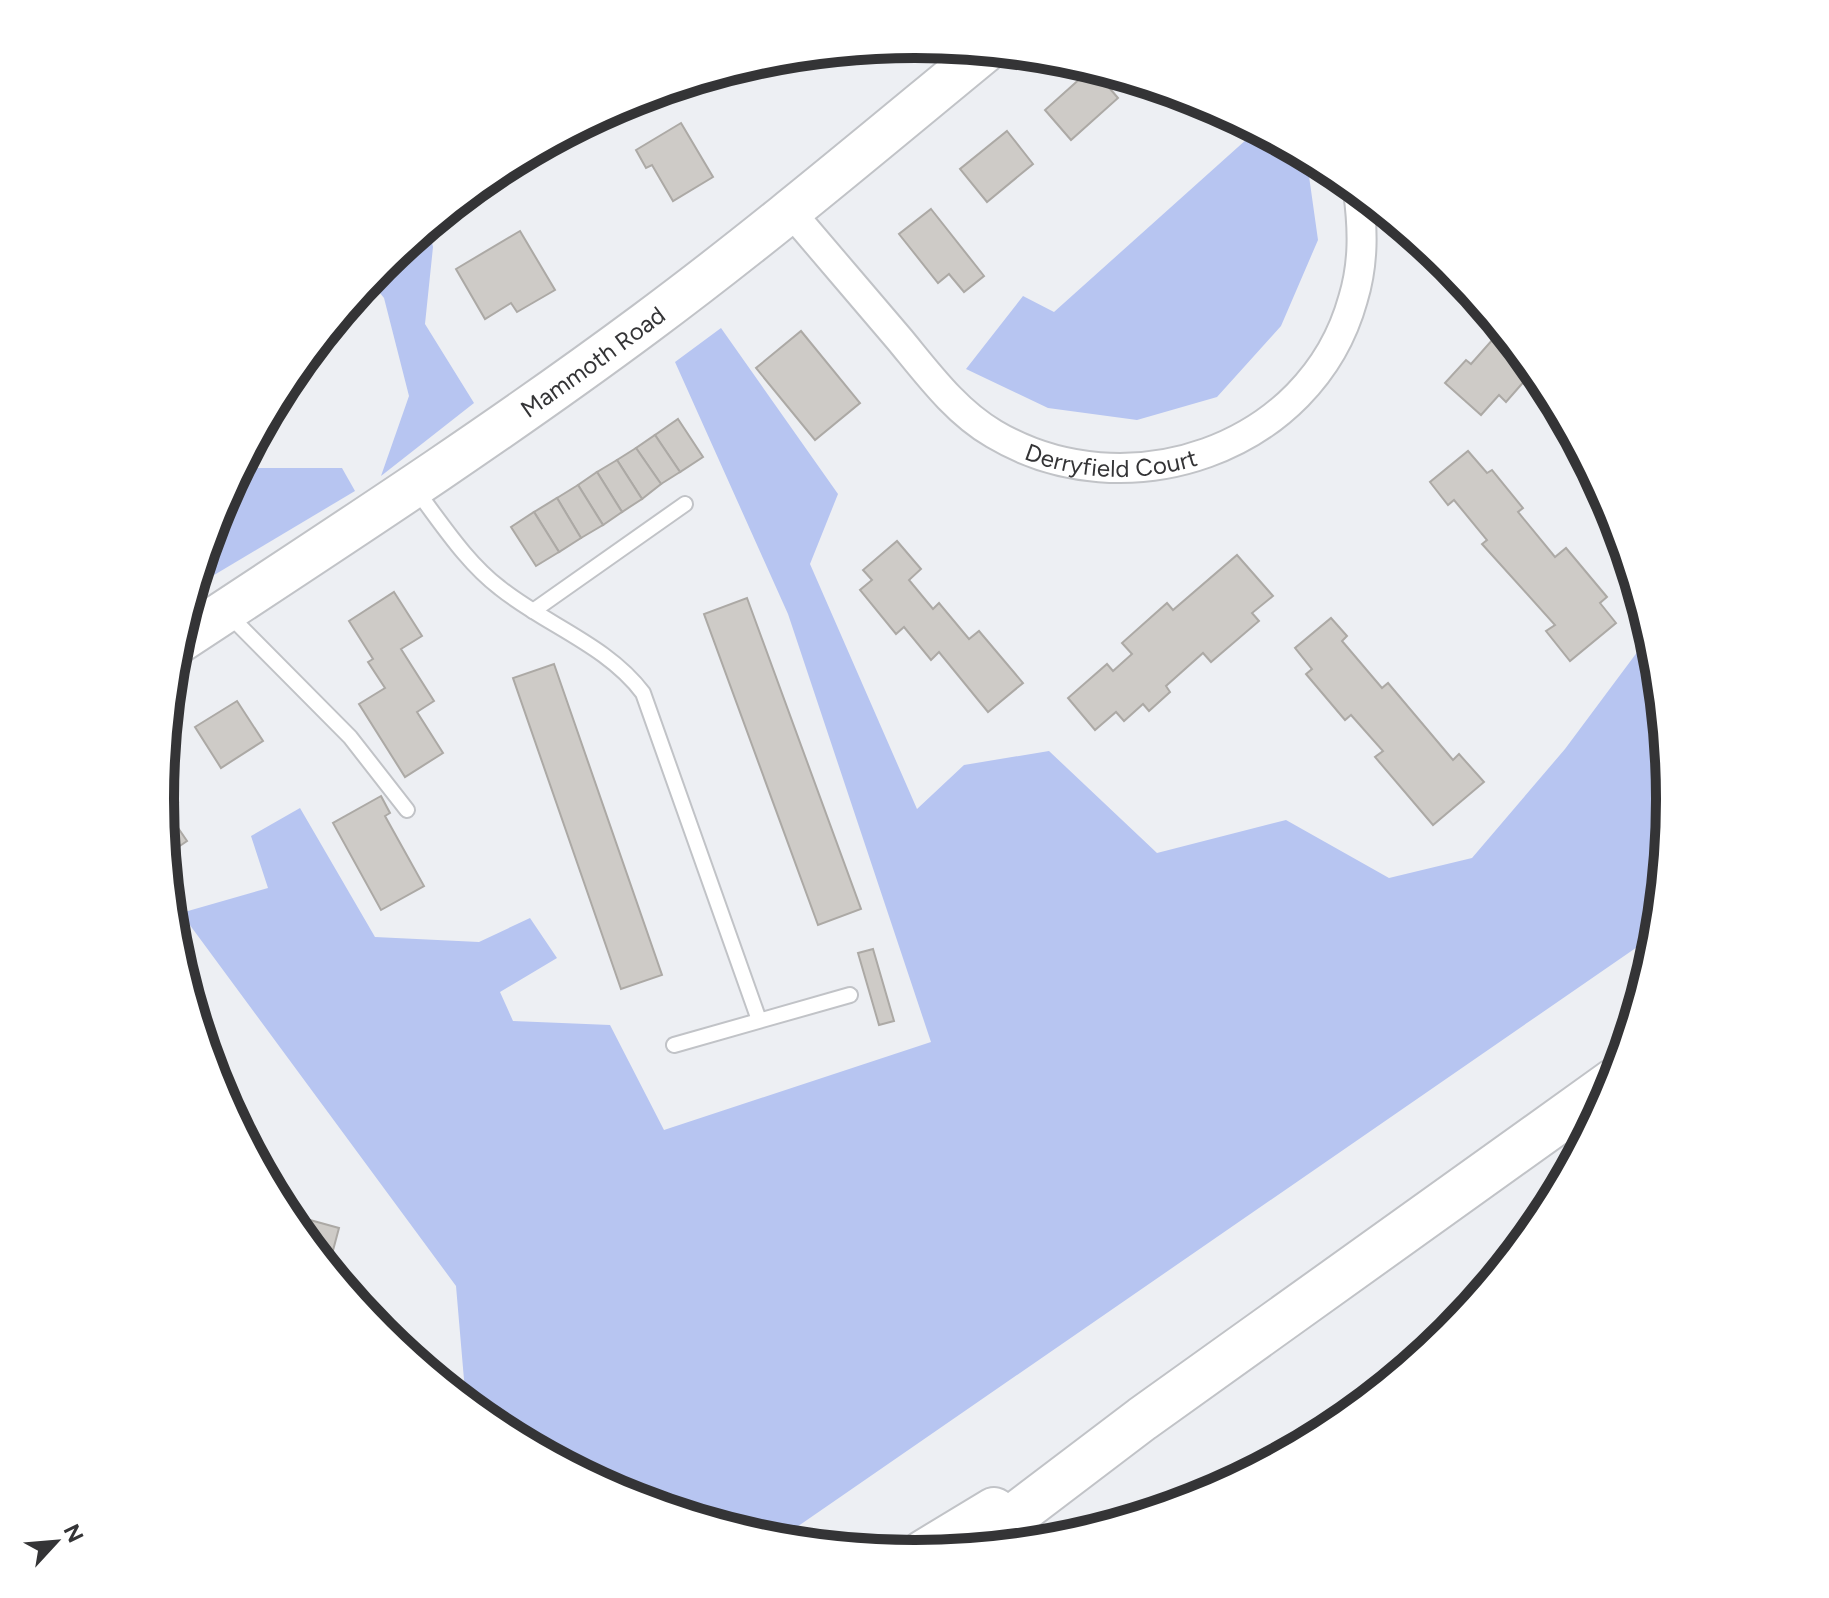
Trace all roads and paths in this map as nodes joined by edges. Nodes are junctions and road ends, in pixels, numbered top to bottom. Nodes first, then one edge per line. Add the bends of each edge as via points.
1 (973, 61) edge
2 (1359, 206) edge
3 (790, 211) junction
4 (414, 487) junction
5 (685, 504) dead end
6 (225, 611) junction
7 (533, 611) junction
8 (193, 632) edge
9 (407, 810) dead end
10 (850, 995) dead end
11 (759, 1020) junction
12 (674, 1045) dead end
13 (1593, 1096) edge
14 (1142, 1419) junction
15 (988, 1536) edge
16 (946, 1539) edge

1 - 3 main road, Mammoth Road
2 - 3 street, Derryfield Court via 1361,263 1353,301 1320,370 1295,399 1224,449 1161,466 1123,469 1053,461 991,433 947,395
3 - 4 main road, Mammoth Road via 646,323
4 - 6 main road, Mammoth Road
4 - 7 lane via 484,575
5 - 7 lane
6 - 8 main road, Mammoth Road
6 - 9 lane via 350,737
7 - 11 lane via 626,671 643,693
10 - 11 lane
11 - 12 lane
13 - 14 highway
14 - 15 highway
14 - 16 highway

